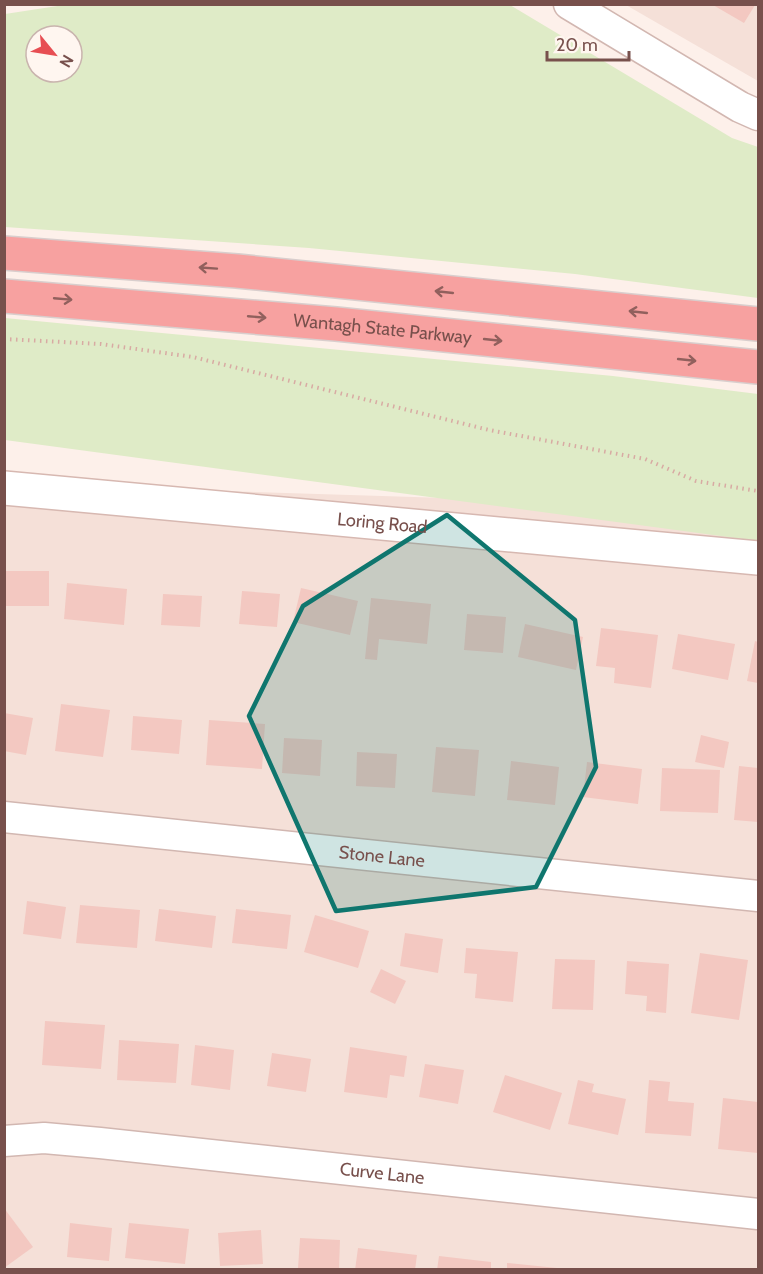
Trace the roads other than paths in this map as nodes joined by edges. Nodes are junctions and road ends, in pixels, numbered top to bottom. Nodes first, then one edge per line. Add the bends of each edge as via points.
1 (569, 4) edge
2 (599, 12) edge
3 (759, 115) edge
4 (4, 253) edge
5 (4, 296) edge
6 (759, 324) edge
7 (759, 367) edge
8 (4, 488) edge
9 (759, 558) edge
10 (4, 817) edge
11 (759, 896) edge
12 (4, 1141) edge
13 (759, 1214) edge

1 - 2 street
2 - 3 street via 740,107
6 -> 4 highway via 237,271
5 -> 7 highway, Wantagh State Parkway via 336,324
8 - 9 street, Loring Road
10 - 11 street, Stone Lane
12 - 13 street, Curve Lane via 44,1138 100,1143

